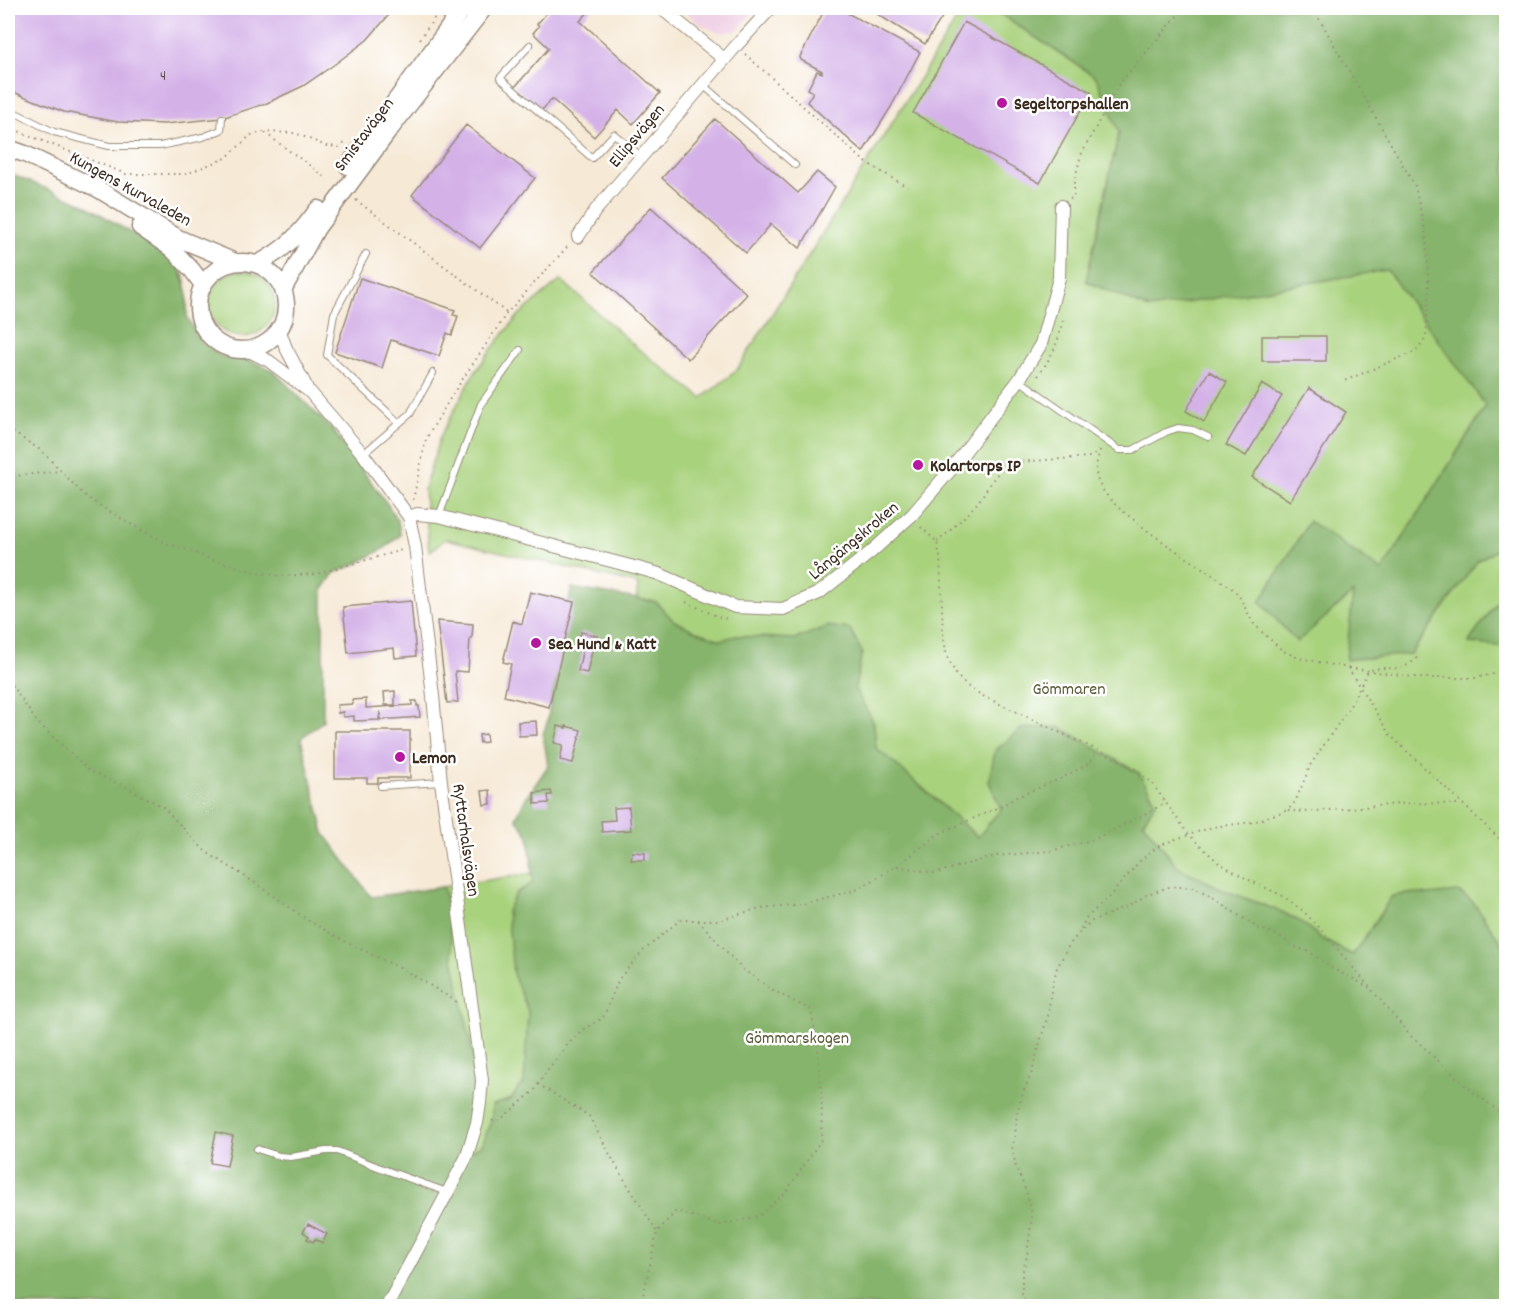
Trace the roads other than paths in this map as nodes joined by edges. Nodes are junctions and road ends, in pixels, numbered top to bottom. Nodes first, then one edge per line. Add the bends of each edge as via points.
1 (463, 8) edge
2 (484, 8) edge
3 (661, 8) edge
4 (771, 8) edge
5 (530, 45) dead end
6 (724, 59) junction
7 (703, 84) junction
8 (8, 109) edge
9 (222, 118) dead end
10 (8, 148) edge
11 (641, 157) junction
12 (8, 159) edge
13 (795, 165) dead end
14 (1060, 206) road end
15 (578, 237) road end
16 (366, 254) dead end
17 (235, 262) junction
18 (257, 264) junction
19 (203, 285) junction
20 (283, 290) junction
21 (279, 329) junction
22 (247, 350) junction
23 (520, 350) dead end
24 (433, 373) dead end
25 (1019, 380) junction
26 (310, 392) junction
27 (399, 423) junction
28 (1208, 437) dead end
29 (363, 454) junction
30 (438, 516) junction
31 (409, 517) junction
32 (441, 782) junction
33 (381, 786) dead end
34 (257, 1149) dead end
35 (448, 1192) junction
36 (387, 1306) edge

1 - 18 street, Smistavägen via 309,221 274,256
2 - 20 street, Smistavägen via 317,228
3 - 6 street
4 - 6 street, Ellipsvägen
5 - 11 lane via 500,78 592,158 614,134
6 - 7 street, Ellipsvägen
7 - 11 street, Ellipsvägen
7 - 13 lane
8 - 9 lane via 54,132 109,146 160,146 203,137 221,130
10 - 17 street, Kungens Kurvaleden via 98,189 180,239
11 - 15 street, Ellipsvägen
12 - 19 street, Kungens Kurvaleden via 93,198 134,222 172,249
14 - 25 street, Långängskroken via 1059,278 1041,344
16 - 27 lane via 334,314 327,355
17 - 18 street
17 - 19 street
18 - 20 street
19 - 22 street via 197,303 199,319 210,337 223,346
20 - 21 street via 284,319
21 - 22 street via 261,345
21 - 26 street, Ryttarhalsvägen
22 - 26 street, Ryttarhalsvägen via 269,361
23 - 30 lane via 481,404
24 - 27 lane via 410,414
25 - 28 lane via 1119,450 1133,450 1178,428
25 - 30 street, Långängskroken via 912,515 819,593 783,609 735,607 638,567
26 - 29 street, Ryttarhalsvägen
27 - 29 lane
29 - 31 street, Ryttarhalsvägen
30 - 31 street, Långängskroken
31 - 32 street, Ryttarhalsvägen
32 - 33 lane
32 - 35 street, Ryttarhalsvägen via 482,1080 477,1124 466,1158
34 - 35 lane via 291,1157 337,1151
35 - 36 street, Ryttarhalsvägen

